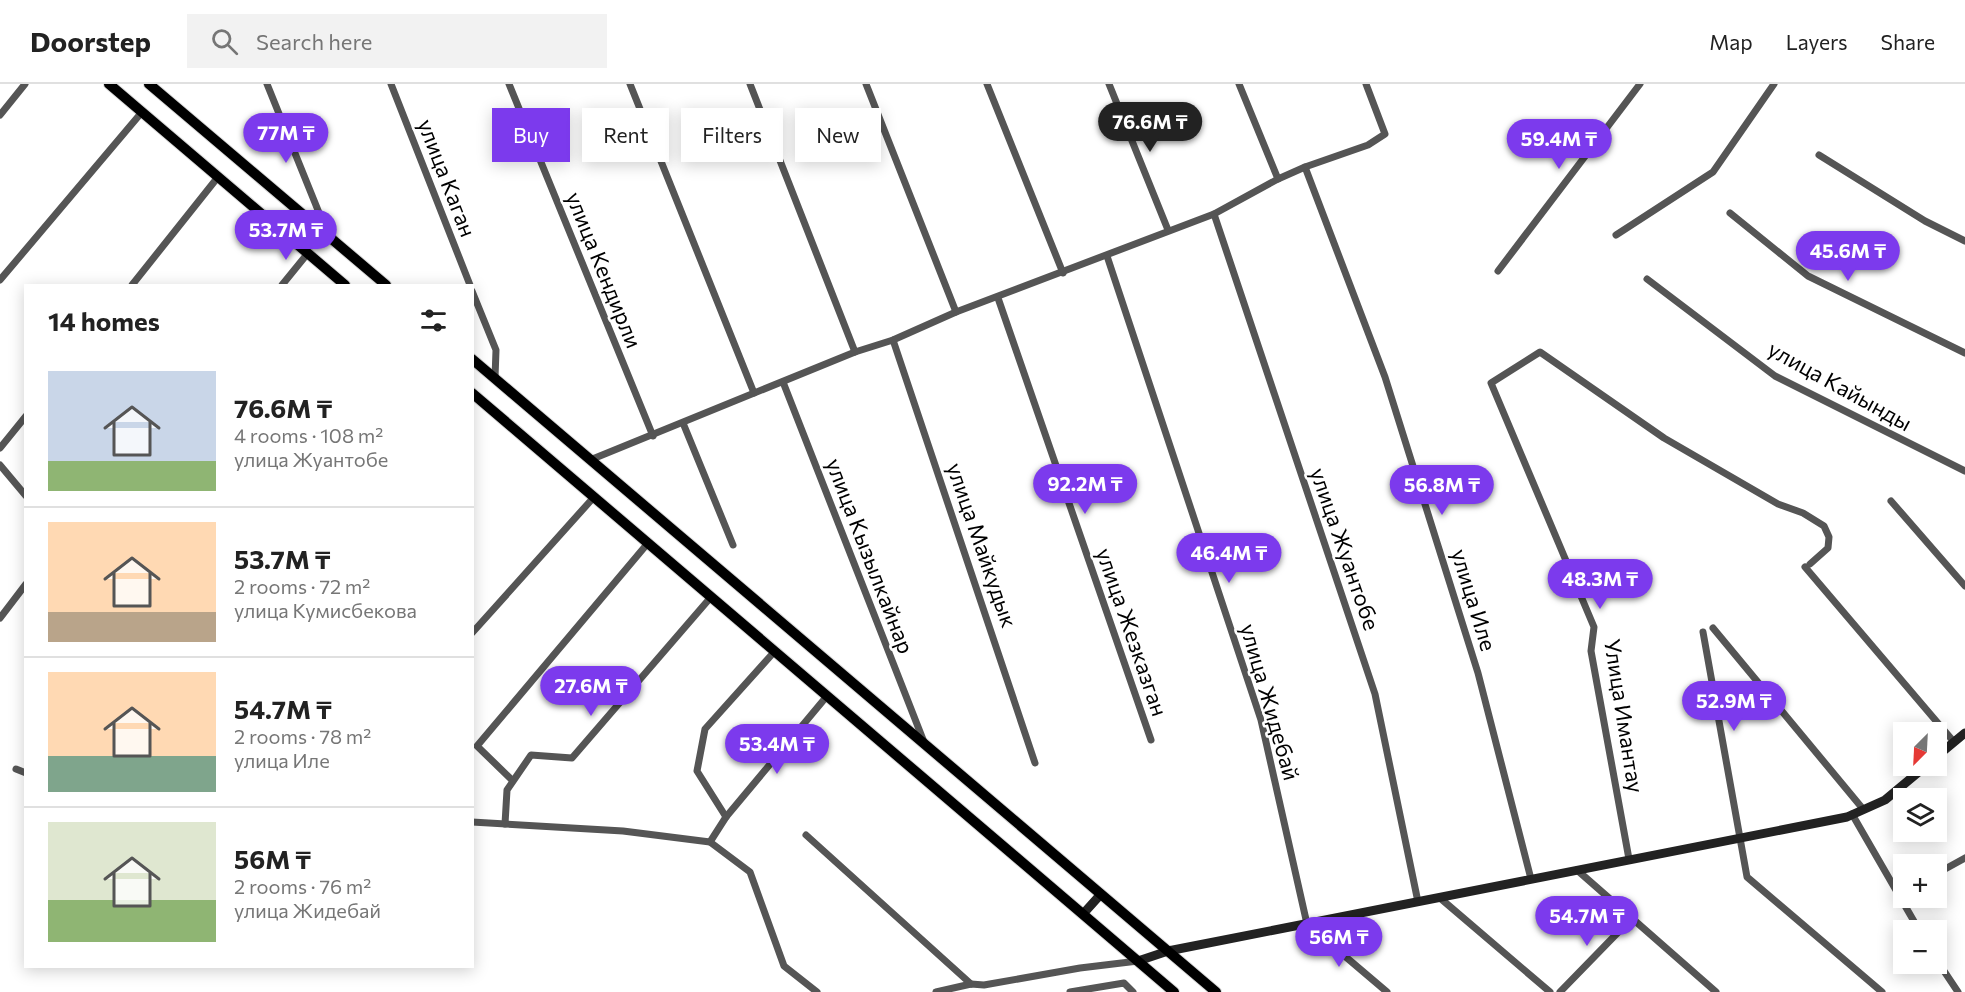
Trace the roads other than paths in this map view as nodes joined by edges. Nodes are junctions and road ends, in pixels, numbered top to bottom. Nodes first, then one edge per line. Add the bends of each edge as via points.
1 (25, 84) edge
2 (109, 84) edge
3 (149, 84) edge
4 (267, 84) edge
5 (391, 84) edge
6 (509, 84) edge
7 (630, 84) edge
8 (750, 84) edge
9 (866, 84) edge
10 (987, 84) edge
11 (1109, 84) edge
12 (1239, 84) edge
13 (1366, 84) edge
14 (1640, 84) edge
15 (1774, 84) edge
16 (142, 112) junction
17 (0, 115) edge
18 (1819, 155) dead end
19 (1305, 167) junction
20 (218, 177) junction
21 (1278, 179) junction
22 (1730, 213) dead end
23 (1214, 214) junction
24 (1168, 230) junction
25 (328, 235) junction
26 (1616, 235) dead end
27 (1965, 241) edge
28 (308, 254) junction
29 (1107, 256) junction
30 (1498, 271) dead end
31 (1063, 273) junction
32 (1647, 279) dead end
33 (0, 280) edge
34 (133, 284) edge
35 (283, 284) edge
36 (344, 284) edge
37 (385, 284) edge
38 (470, 284) edge
39 (474, 296) edge
40 (998, 298) junction
41 (956, 312) junction
42 (892, 340) junction
43 (855, 352) junction
44 (1965, 353) edge
45 (474, 361) edge
46 (495, 378) junction
47 (783, 382) junction
48 (754, 393) junction
49 (474, 398) edge
50 (24, 418) edge
51 (683, 423) junction
52 (652, 436) junction
53 (0, 448) edge
54 (590, 460) junction
55 (0, 465) edge
56 (1965, 471) edge
57 (24, 494) edge
58 (594, 497) junction
59 (1891, 501) dead end
60 (648, 543) junction
61 (733, 545) dead end
62 (1965, 586) edge
63 (24, 587) edge
64 (711, 597) junction
65 (0, 618) edge
66 (1713, 628) dead end
67 (474, 631) edge
68 (1703, 633) dead end
69 (775, 651) junction
70 (827, 696) junction
71 (1965, 733) edge
72 (1151, 740) dead end
73 (1954, 742) junction
74 (924, 743) junction
75 (1947, 748) edge
76 (1035, 763) dead end
77 (16, 769) dead end
78 (24, 772) edge
79 (1914, 776) edge
80 (512, 780) junction
81 (1863, 809) junction
82 (1852, 814) junction
83 (726, 817) junction
84 (474, 822) edge
85 (505, 824) junction
86 (806, 835) dead end
87 (1741, 836) junction
88 (711, 842) junction
89 (1965, 858) edge
90 (1629, 859) junction
91 (1947, 868) edge
92 (1577, 870) junction
93 (1531, 879) junction
94 (1893, 882) edge
95 (1101, 894) junction
96 (1440, 898) junction
97 (1418, 902) junction
98 (1083, 914) junction
99 (1632, 918) junction
100 (1307, 924) junction
101 (1168, 951) junction
102 (1138, 961) junction
103 (1946, 974) edge
104 (972, 984) junction
105 (984, 985) junction
106 (1965, 985) edge
107 (1957, 991) edge
108 (817, 992) edge
109 (936, 992) edge
110 (989, 992) edge
111 (1070, 992) edge
112 (1133, 992) edge
113 (1174, 992) edge
114 (1216, 992) edge
115 (1387, 992) edge
116 (1550, 992) edge
117 (1560, 992) edge
118 (1716, 992) edge
119 (1882, 992) edge

1 - 17 street
2 - 16 main road
3 - 25 main road
4 - 25 street
5 - 38 street, улица Каган
6 - 52 street, улица Кендирли
7 - 48 street
8 - 43 street
9 - 41 street
10 - 31 street
11 - 24 street
12 - 21 street
13 - 19 street via 1384,134 1368,145
14 - 30 street
15 - 26 street via 1713,171
16 - 20 main road
16 - 33 street
18 - 27 street via 1925,221
19 - 21 street
19 - 93 street, улица Иле via 1385,377 1478,673
20 - 28 main road
20 - 34 street
21 - 23 street
22 - 44 street via 1808,276
23 - 24 street
23 - 97 street, улица Жуантобе via 1375,694
24 - 29 street
25 - 37 main road
28 - 35 street
28 - 36 main road
29 - 31 street
29 - 100 street, улица Жидебай via 1261,720
31 - 40 street
32 - 56 street, улица Кайынды via 1775,376
39 - 46 street via 496,351
40 - 41 street
40 - 72 street, улица Жезказган
41 - 42 street
42 - 43 street
42 - 76 street, улица Майкудык
43 - 47 street
45 - 46 main road
46 - 54 main road
47 - 48 street
47 - 74 street, улица Кызылкайнар
48 - 51 street
49 - 58 main road
50 - 53 street
51 - 52 street
51 - 61 street
52 - 54 street
54 - 74 main road
55 - 57 street
58 - 60 main road
58 - 67 street
59 - 62 street
60 - 64 main road
60 - 80 street via 477,746
63 - 65 street
64 - 69 main road
64 - 80 street via 572,758 531,755
66 - 81 street
68 - 87 street
69 - 70 main road
69 - 83 street via 705,729 698,771
70 - 83 street
70 - 98 main road
71 - 73 street
73 - 75 street
73 - 90 street, Улица Имантау via 1808,565 1828,548 1824,526 1664,438 1540,352 1491,383 1594,627 1592,651
74 - 95 main road
77 - 78 street
79 - 81 street via 1885,800
80 - 85 street via 507,790
81 - 82 street
82 - 87 street
82 - 94 street
83 - 88 street
84 - 85 street
85 - 88 street via 623,831
86 - 104 street
87 - 90 street
87 - 119 street via 1747,877
88 - 108 street via 750,872 784,966
89 - 91 street
90 - 92 street
92 - 93 street
92 - 99 street
93 - 96 street
95 - 98 street
95 - 101 main road
96 - 97 street
96 - 116 street
97 - 100 street
98 - 102 main road
99 - 117 street
99 - 118 street
100 - 101 street
100 - 115 street
101 - 102 street
101 - 114 main road
102 - 105 street
102 - 113 main road
103 - 107 street
104 - 105 street
104 - 109 street
105 - 110 street
106 - 107 street
111 - 112 street via 1124,983

